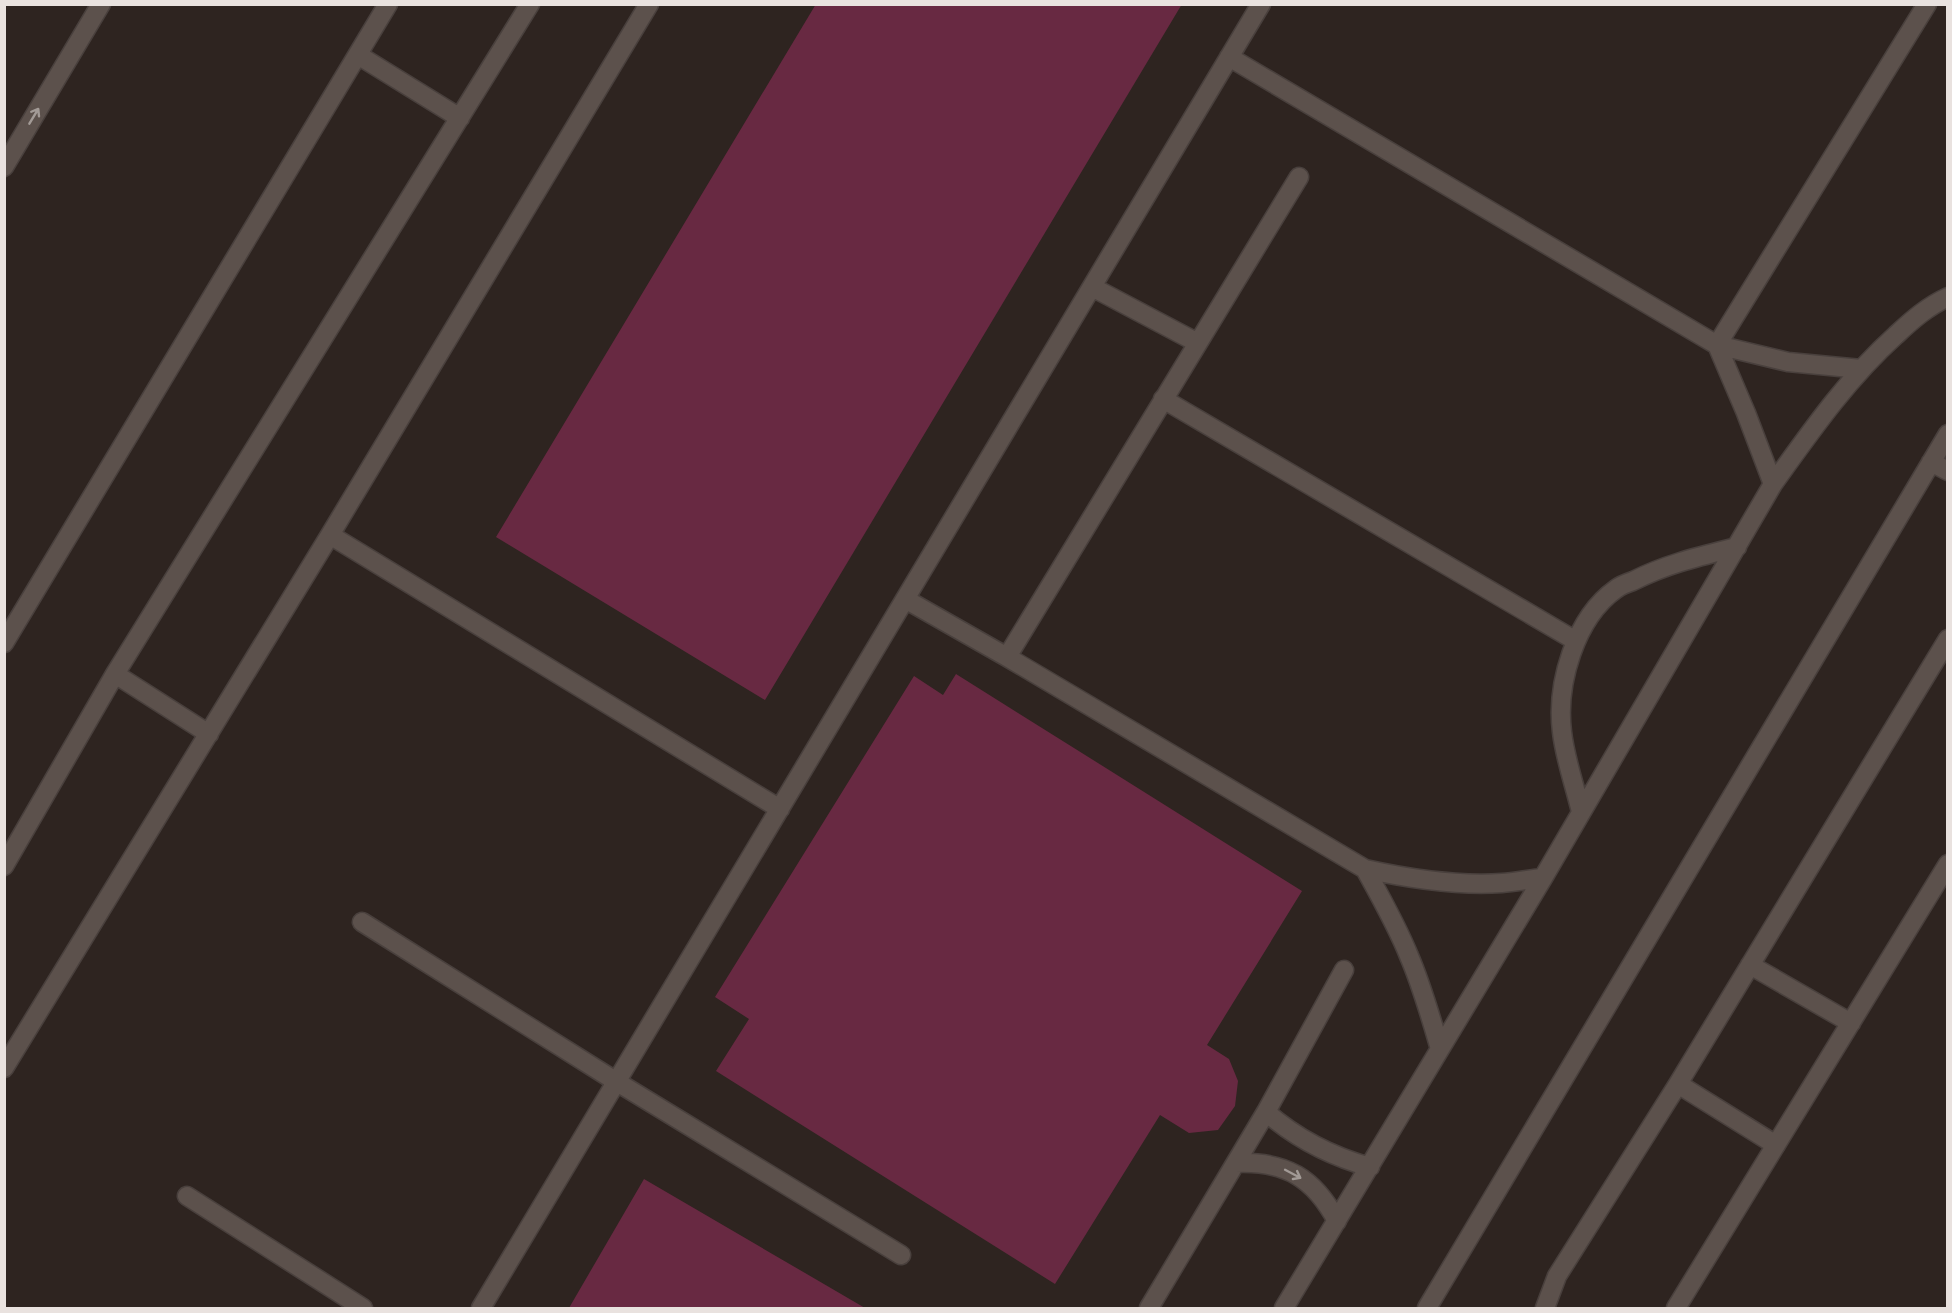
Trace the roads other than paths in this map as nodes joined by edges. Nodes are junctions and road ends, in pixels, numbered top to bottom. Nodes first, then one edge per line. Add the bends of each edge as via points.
1 (101, 4) edge
2 (388, 4) edge
3 (530, 4) edge
4 (649, 4) edge
5 (1261, 4) edge
6 (1927, 4) edge
7 (358, 55) junction
8 (1229, 57) junction
9 (460, 118) junction
10 (4, 166) edge
11 (1299, 177) dead end
12 (1092, 286) junction
13 (1947, 297) edge
14 (1198, 343) junction
15 (1717, 345) junction
16 (1861, 369) junction
17 (1163, 399) junction
18 (1947, 434) edge
19 (1931, 462) junction
20 (1947, 471) edge
21 (1773, 484) junction
22 (330, 535) junction
23 (1737, 547) junction
24 (905, 599) junction
25 (1947, 639) edge
26 (1576, 641) junction
27 (4, 643) edge
28 (1008, 657) junction
29 (115, 674) junction
30 (208, 734) junction
31 (780, 809) junction
32 (1581, 812) junction
33 (1947, 864) edge
34 (4, 866) edge
35 (1365, 869) junction
36 (1544, 878) junction
37 (362, 922) dead end
38 (1750, 965) junction
39 (1344, 970) dead end
40 (1851, 1023) junction
41 (1440, 1049) junction
42 (4, 1068) edge
43 (617, 1082) junction
44 (1678, 1084) junction
45 (1266, 1112) junction
46 (1776, 1145) junction
47 (1236, 1163) junction
48 (1370, 1167) junction
49 (187, 1196) dead end
50 (1337, 1221) junction
51 (901, 1254) dead end
52 (363, 1308) edge
53 (482, 1308) edge
54 (1149, 1308) edge
55 (1284, 1308) edge
56 (1427, 1308) edge
57 (1545, 1308) edge
58 (1676, 1308) edge

10 -> 1 street
2 - 7 street
3 - 9 street
4 - 22 street
5 - 8 street
6 - 15 street
7 - 9 street
7 - 27 street
8 - 12 street
8 - 15 street
9 - 29 street
11 - 14 street
12 - 14 street
12 - 24 street
13 - 16 street via 1917,315
14 - 17 street
15 - 16 street via 1788,362
15 - 21 street
16 - 21 street
17 - 26 street
17 - 28 street
18 - 19 street
19 - 20 street
19 - 56 street
21 - 23 street
22 - 30 street
22 - 31 street
23 - 26 street via 1680,561 1616,589 1592,614
23 - 32 street
24 - 28 street
24 - 31 street
25 - 38 street
26 - 32 street via 1561,701 1562,732
28 - 35 street
29 - 30 street
29 - 34 street
30 - 42 street
31 - 43 street
32 - 36 street
33 - 40 street
35 - 36 street via 1410,879 1456,883
35 - 41 street via 1409,956
36 - 41 street
37 - 43 street
38 - 40 street
38 - 44 street
39 - 45 street
40 - 46 street
41 - 48 street
43 - 51 street
43 - 53 street
44 - 46 street
44 - 57 street via 1557,1276
45 - 47 street
45 - 48 street via 1324,1152
46 - 58 street
47 -> 50 street via 1257,1162 1297,1175 1314,1187
47 - 54 street
48 - 50 street
49 - 52 street
50 - 55 street

